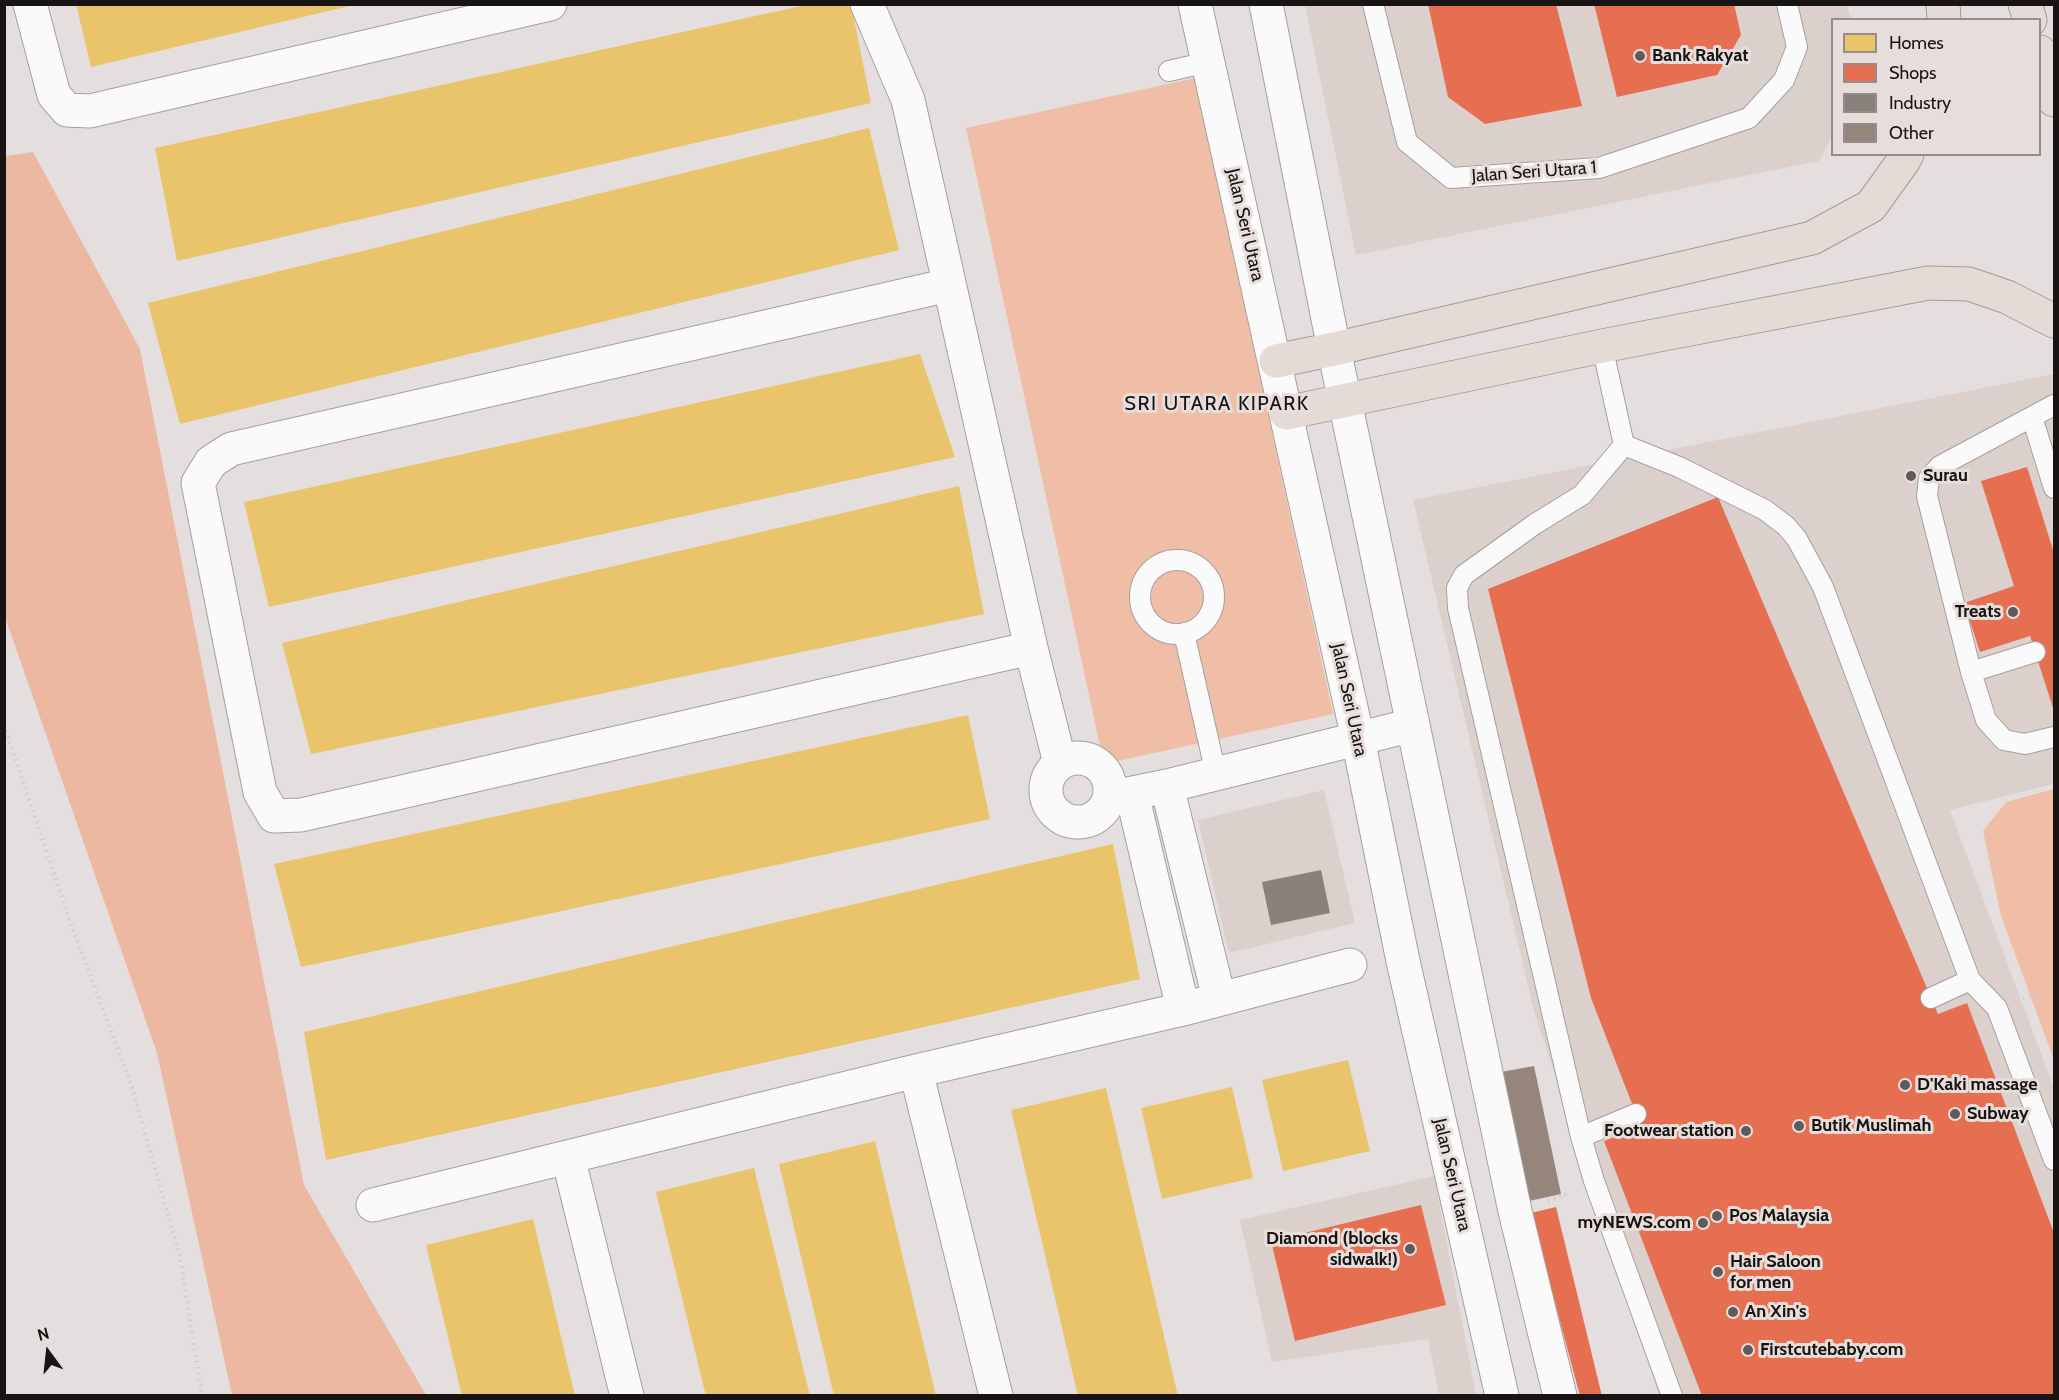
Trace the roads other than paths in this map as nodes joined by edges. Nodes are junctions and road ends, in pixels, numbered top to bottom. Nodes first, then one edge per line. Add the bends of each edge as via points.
1 (30, 4) edge
2 (550, 4) edge
3 (867, 4) edge
4 (1195, 4) edge
5 (1266, 4) edge
6 (1373, 4) edge
7 (1787, 4) edge
8 (2041, 54) edge
9 (1208, 62) junction
10 (1169, 71) dead end
11 (2055, 100) edge
12 (1905, 156) edge
13 (949, 285) junction
14 (2055, 321) edge
15 (1602, 346) junction
16 (1334, 349) junction
17 (1275, 361) junction
18 (1345, 402) junction
19 (2055, 405) edge
20 (1286, 413) junction
21 (2032, 417) junction
22 (1624, 445) junction
23 (2055, 488) edge
24 (1184, 633) dead end
25 (1030, 648) junction
26 (2035, 652) dead end
27 (1971, 672) junction
28 (1413, 725) junction
29 (2055, 737) edge
30 (1358, 739) junction
31 (1060, 763) junction
32 (1216, 774) junction
33 (1167, 786) junction
34 (1121, 796) junction
35 (1350, 965) dead end
36 (1970, 980) junction
37 (1219, 998) junction
38 (1931, 998) dead end
39 (1183, 1009) junction
40 (916, 1071) junction
41 (1636, 1114) dead end
42 (1581, 1137) junction
43 (568, 1158) junction
44 (2055, 1160) edge
45 (374, 1205) dead end
46 (627, 1395) edge
47 (996, 1395) edge
48 (1502, 1395) edge
49 (1560, 1395) edge
50 (1672, 1395) edge

1 - 2 street via 54,95 67,110 90,111
3 - 13 street via 908,100
4 - 9 street, Jalan Seri Utara
5 - 16 street
6 - 7 lane, Jalan Seri Utara 1 via 1407,142 1451,178 1599,168 1749,118 1784,80 1797,47
8 - 11 highway
9 - 10 lane
9 - 17 street, Jalan Seri Utara
12 - 16 highway via 1871,206 1812,238
13 - 25 street
13 - 25 street via 231,449 211,462 198,483 260,792 274,816 301,815
14 - 15 highway via 2007,297 1969,284 1928,283
15 - 18 highway
15 - 22 lane
16 - 17 highway
16 - 18 street
17 - 20 street, Jalan Seri Utara
18 - 20 highway
18 - 28 street
19 - 21 lane
20 - 30 street, Jalan Seri Utara
21 - 23 lane
21 - 27 lane via 1940,466 1929,478 1927,496
22 - 36 lane via 1679,467 1765,510 1797,539 1823,587
22 - 42 lane via 1582,495 1464,575 1457,588 1458,608
24 - 32 lane
25 - 31 street
26 - 27 lane
27 - 29 lane via 1986,720 2004,740 2025,744
28 - 30 street
28 - 49 street via 1515,1211
30 - 32 street
30 - 48 street, Jalan Seri Utara via 1403,961
31 - 34 street via 1074,758 1090,760 1102,768
31 - 34 street via 1049,774 1045,789 1049,804 1059,816 1073,822 1089,820
32 - 33 street
33 - 34 street
33 - 37 street
34 - 39 street
35 - 37 street
36 - 38 lane
36 - 44 lane via 1997,1008
37 - 39 street
39 - 40 street
40 - 43 street
40 - 47 street
41 - 42 lane
42 - 50 lane
43 - 45 street
43 - 46 street

